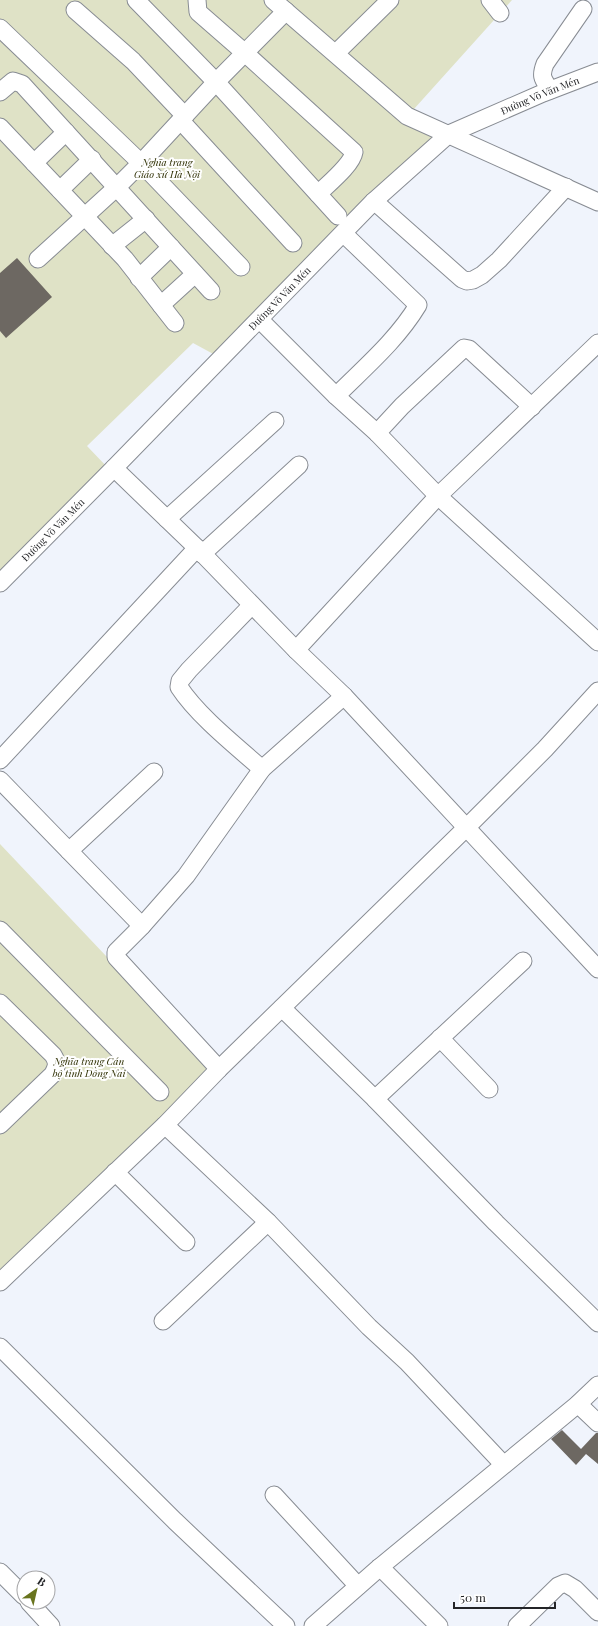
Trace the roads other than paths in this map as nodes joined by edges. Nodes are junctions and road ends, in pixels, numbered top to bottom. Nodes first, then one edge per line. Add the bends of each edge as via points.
1 (136, 0) edge
2 (197, 0) edge
3 (273, 0) edge
4 (390, 0) edge
5 (583, 9) dead end
6 (75, 10) dead end
7 (286, 11) junction
8 (0, 28) edge
9 (245, 52) junction
10 (336, 53) junction
11 (598, 72) edge
12 (216, 82) junction
13 (550, 90) junction
14 (0, 92) edge
15 (183, 118) junction
16 (0, 128) edge
17 (66, 132) junction
18 (449, 134) junction
19 (92, 160) junction
20 (34, 163) junction
21 (142, 163) junction
22 (117, 187) junction
23 (566, 187) junction
24 (60, 190) junction
25 (318, 194) junction
26 (374, 201) junction
27 (598, 202) edge
28 (85, 216) junction
29 (338, 216) dead end
30 (146, 219) junction
31 (344, 234) junction
32 (293, 243) dead end
33 (112, 246) junction
34 (171, 247) junction
35 (38, 259) dead end
36 (241, 267) dead end
37 (195, 274) junction
38 (139, 278) junction
39 (211, 291) dead end
40 (161, 305) junction
41 (260, 320) junction
42 (175, 323) dead end
43 (598, 343) edge
44 (336, 396) junction
45 (532, 407) junction
46 (275, 421) dead end
47 (377, 433) junction
48 (299, 465) dead end
49 (114, 468) junction
50 (438, 496) junction
51 (167, 519) junction
52 (199, 551) junction
53 (0, 583) edge
54 (252, 604) junction
55 (598, 642) edge
56 (296, 650) junction
57 (598, 691) edge
58 (344, 696) junction
59 (0, 760) edge
60 (262, 769) junction
61 (154, 772) dead end
62 (0, 780) edge
63 (467, 827) junction
64 (69, 851) junction
65 (142, 926) junction
66 (0, 930) edge
67 (523, 961) dead end
68 (598, 969) edge
69 (282, 1008) junction
70 (2, 1010) edge
71 (440, 1038) junction
72 (219, 1069) junction
73 (489, 1089) dead end
74 (160, 1092) dead end
75 (375, 1099) junction
76 (3, 1118) edge
77 (165, 1125) junction
78 (115, 1172) junction
79 (268, 1222) junction
80 (186, 1242) dead end
81 (0, 1282) edge
82 (163, 1321) dead end
83 (598, 1322) edge
84 (0, 1347) edge
85 (598, 1385) edge
86 (578, 1404) junction
87 (598, 1423) edge
88 (503, 1464) junction
89 (274, 1494) dead end
90 (380, 1567) junction
91 (0, 1572) edge
92 (358, 1586) junction
93 (16, 1588) edge
94 (37, 1610) edge
95 (598, 1612) edge
96 (52, 1626) edge
97 (286, 1626) edge
98 (312, 1626) edge
99 (439, 1626) edge
100 (517, 1626) edge

1 - 12 street
2 - 9 street via 198,12
3 - 7 street
4 - 10 street
5 - 13 street via 545,64 542,78
6 - 15 street via 133,61
7 - 9 street
7 - 10 street
8 - 21 street
9 - 12 street
9 - 25 street via 354,152 346,166
10 - 18 street via 407,116
11 - 13 street, Đường Võ Văn Mén
12 - 15 street
12 - 25 street
13 - 18 street, Đường Võ Văn Mén
14 - 17 street via 13,81 22,84
15 - 21 street
15 - 32 street
16 - 20 street
17 - 19 street
17 - 20 street
18 - 23 street
18 - 26 street, Đường Võ Văn Mén
19 - 22 street
19 - 24 street
20 - 24 street
21 - 22 street
21 - 36 street
22 - 28 street
22 - 30 street
23 - 26 street via 499,260 482,275 467,281
23 - 27 street
24 - 28 street
25 - 29 street
26 - 31 street, Đường Võ Văn Mén
28 - 33 street
28 - 35 street
30 - 33 street
30 - 34 street
31 - 41 street, Đường Võ Văn Mén
31 - 44 street via 418,305 396,336
33 - 38 street
34 - 37 street
34 - 38 street
37 - 39 street
37 - 40 street
38 - 40 street
40 - 42 street
41 - 44 street
41 - 49 street, Đường Võ Văn Mén
43 - 45 street
44 - 47 street
45 - 47 street via 469,349 464,348
45 - 50 street
46 - 51 street
47 - 50 street
48 - 52 street
49 - 51 street
49 - 53 street, Đường Võ Văn Mén
50 - 55 street
50 - 56 street
51 - 52 street
52 - 54 street
52 - 59 street
54 - 56 street
54 - 60 street via 189,670 180,681 179,687 206,718
56 - 58 street
57 - 63 street
58 - 60 street
58 - 63 street
60 - 65 street via 186,876
61 - 64 street
62 - 64 street
63 - 68 street
63 - 69 street
64 - 65 street
65 - 72 street via 116,952 116,957
66 - 74 street
67 - 71 street
69 - 72 street
69 - 75 street
70 - 76 street via 53,1055 58,1065 53,1074
71 - 73 street
71 - 75 street
72 - 77 street
75 - 83 street via 496,1223
77 - 78 street
77 - 79 street
78 - 80 street
78 - 81 street
79 - 82 street
79 - 88 street via 407,1362
84 - 97 street
85 - 86 street
86 - 87 street
86 - 88 street
88 - 90 street
89 - 92 street
90 - 92 street
90 - 99 street
91 - 93 street
92 - 98 street
94 - 96 street
95 - 100 street via 575,1589 565,1583 558,1586

